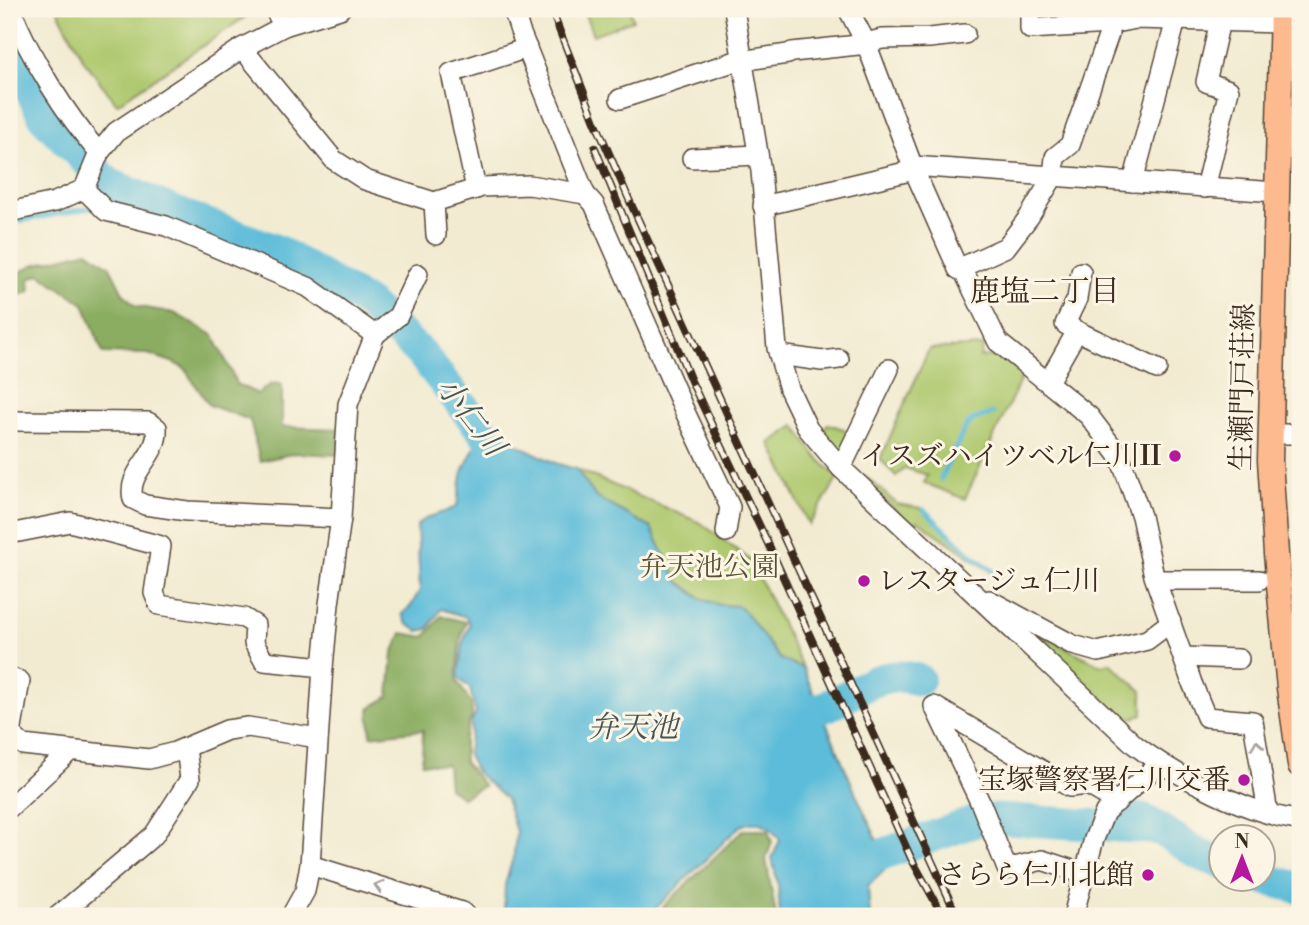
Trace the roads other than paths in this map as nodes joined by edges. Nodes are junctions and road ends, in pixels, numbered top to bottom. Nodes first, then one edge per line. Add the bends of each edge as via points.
1 (11, 9) edge
2 (274, 9) edge
3 (340, 9) edge
4 (513, 9) edge
5 (734, 9) edge
6 (848, 9) edge
7 (1030, 9) edge
8 (1137, 14) edge
9 (1214, 16) edge
10 (1282, 16) edge
11 (1176, 20) junction
12 (1109, 24) junction
13 (284, 26) junction
14 (965, 34) dead end
15 (866, 43) junction
16 (243, 48) junction
17 (527, 48) junction
18 (743, 60) junction
19 (620, 99) dead end
20 (758, 155) junction
21 (97, 156) junction
22 (692, 159) dead end
23 (913, 168) junction
24 (1053, 177) junction
25 (1133, 182) junction
26 (1205, 188) junction
27 (87, 189) junction
28 (475, 189) junction
29 (1276, 192) junction
30 (585, 194) junction
31 (434, 202) junction
32 (764, 206) junction
33 (9, 212) edge
34 (436, 235) dead end
35 (958, 270) junction
36 (1081, 272) dead end
37 (418, 274) dead end
38 (1077, 331) junction
39 (376, 335) junction
40 (779, 355) junction
41 (839, 359) dead end
42 (889, 369) dead end
43 (1157, 369) dead end
44 (1048, 382) junction
45 (9, 421) edge
46 (1269, 434) junction
47 (1300, 434) edge
48 (841, 468) junction
49 (341, 518) junction
50 (726, 532) dead end
51 (9, 534) edge
52 (1156, 580) junction
53 (1259, 580) dead end
54 (973, 592) junction
55 (1171, 622) junction
56 (1183, 657) junction
57 (1239, 660) dead end
58 (323, 667) junction
59 (9, 677) edge
60 (318, 738) junction
61 (186, 748) junction
62 (70, 751) junction
63 (1159, 764) junction
64 (1300, 765) edge
65 (1111, 807) junction
66 (9, 808) edge
67 (1268, 813) junction
68 (1300, 820) edge
69 (310, 865) junction
70 (1084, 874) junction
71 (58, 916) edge
72 (291, 916) edge
73 (466, 916) edge
74 (1073, 916) edge

1 - 21 street
2 - 13 street
3 - 13 street
4 - 17 street
5 - 18 street
6 - 15 street
7 - 12 street via 1030,29
8 - 11 street
8 - 12 street
9 - 10 street
9 - 11 street
9 - 26 street via 1206,82 1229,90
10 - 29 main road, 生瀬門戸荘線
11 - 25 street
12 - 24 street via 1070,145 1055,157
13 - 16 street
14 - 15 street
15 - 18 street
15 - 23 street
16 - 21 street via 116,132
16 - 31 street via 334,160 365,180
17 - 28 street via 451,74
17 - 30 street
18 - 19 street
18 - 20 street
20 - 22 street
20 - 32 street
21 - 27 street
23 - 24 street
23 - 32 street
23 - 35 street
24 - 25 street
24 - 35 street via 1006,247
25 - 26 street
26 - 29 street
27 - 33 street
27 - 39 street via 107,211 166,226 308,286
28 - 30 street via 529,185
28 - 31 street
29 - 46 main road, 生瀬門戸荘線
30 - 50 street via 594,204 730,507
31 - 34 street
32 - 40 street
35 - 44 street via 964,272 998,342
36 - 38 street via 1077,299 1065,324
37 - 39 street via 397,317
38 - 43 street
38 - 44 street
39 - 49 street via 348,404
40 - 41 street
40 - 48 street via 808,429
42 - 48 street
44 - 52 street via 1089,416 1120,457 1141,516
45 - 49 street via 148,422 157,428 157,438 130,488 132,499 145,505
46 - 47 street
46 - 64 main road, 生瀬門戸荘線 via 1276,554
48 - 54 street
49 - 58 street
51 - 58 street via 69,522 161,546 154,593 159,605 244,618 255,625 254,643 264,661
52 - 53 street
52 - 55 street
54 - 55 street via 1073,645 1098,652 1147,640
54 - 63 street
55 - 56 street
56 - 57 street
67 -> 56 street via 1253,721 1206,717
58 - 60 street
59 - 62 street via 20,681 11,734 23,745
60 - 61 street via 248,727 227,730
60 - 69 street
61 - 62 street via 149,759
61 - 71 street via 190,779 154,835
62 - 66 street
63 - 65 street
63 - 67 street
65 - 70 street via 1094,839
65 - 70 street via 1088,785 1070,787 934,706 982,804 1007,869 1042,860
67 - 68 street
69 - 72 street via 305,891
73 -> 69 street
70 - 74 street

